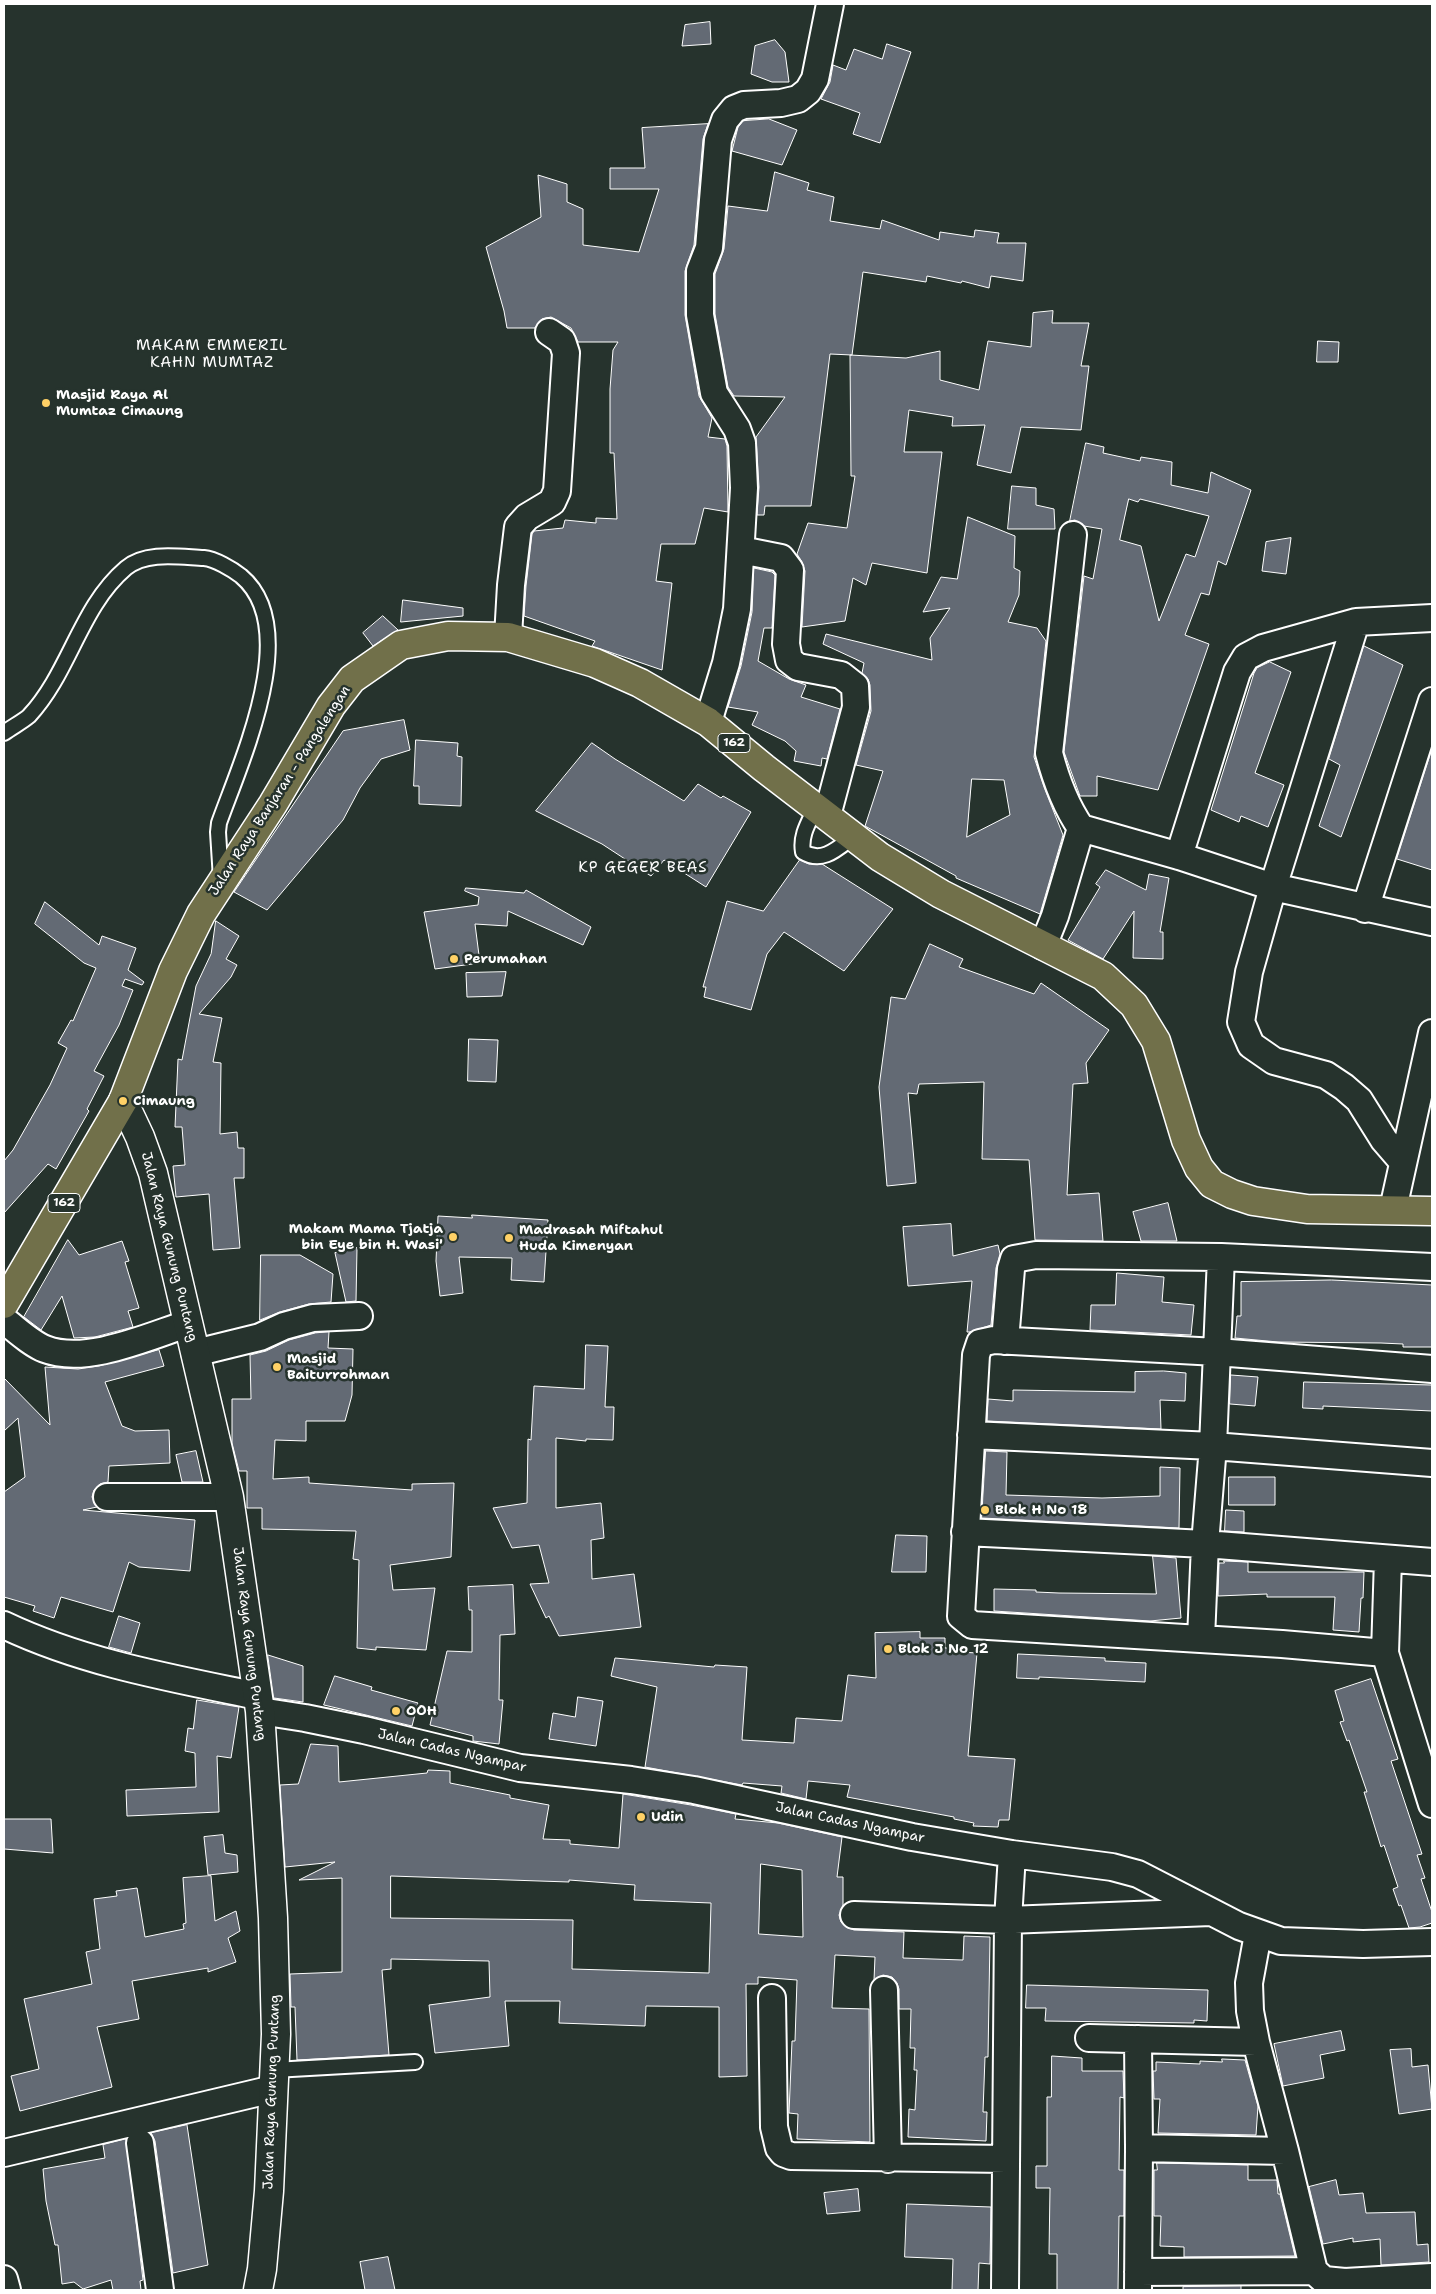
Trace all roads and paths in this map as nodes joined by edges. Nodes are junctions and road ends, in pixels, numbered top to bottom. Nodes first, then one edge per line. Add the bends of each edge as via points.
1 (830, 4) edge
2 (549, 332) dead end
3 (1073, 535) dead end
4 (740, 550) junction
5 (1432, 618) edge
6 (1356, 622) junction
7 (508, 637) junction
8 (1432, 701) edge
9 (708, 722) junction
10 (4, 733) edge
11 (822, 811) junction
12 (1081, 828) junction
13 (854, 836) junction
14 (1179, 856) junction
15 (222, 882) junction
16 (1273, 887) junction
17 (1365, 909) junction
18 (1432, 922) edge
19 (1043, 946) junction
20 (1432, 1033) edge
21 (123, 1101) junction
22 (1403, 1162) junction
23 (1393, 1209) junction
24 (1432, 1211) edge
25 (1221, 1257) junction
26 (1432, 1267) edge
27 (4, 1304) edge
28 (359, 1316) dead end
29 (4, 1320) edge
30 (187, 1324) junction
31 (1004, 1341) junction
32 (1217, 1352) junction
33 (195, 1353) junction
34 (1432, 1369) edge
35 (971, 1435) junction
36 (1213, 1446) junction
37 (1432, 1463) edge
38 (107, 1497) dead end
39 (229, 1497) junction
40 (965, 1532) junction
41 (1205, 1544) junction
42 (1388, 1559) junction
43 (1432, 1562) edge
44 (4, 1625) edge
45 (1201, 1639) junction
46 (1385, 1653) junction
47 (259, 1703) junction
48 (1432, 1804) edge
49 (1012, 1854) junction
50 (1211, 1912) junction
51 (854, 1915) dead end
52 (1008, 1920) junction
53 (1258, 1934) junction
54 (1432, 1942) edge
55 (884, 1990) dead end
56 (772, 1998) dead end
57 (1088, 2038) dead end
58 (1138, 2039) junction
59 (1256, 2042) junction
60 (415, 2062) dead end
61 (274, 2080) junction
62 (140, 2143) dead end
63 (1139, 2148) junction
64 (1285, 2151) junction
65 (4, 2153) edge
66 (888, 2158) junction
67 (1006, 2159) junction
68 (1314, 2271) junction
69 (1432, 2277) edge
70 (4, 2279) edge
71 (1138, 2281) edge
72 (1377, 2285) edge
73 (7, 2290) edge
74 (160, 2290) edge
75 (258, 2290) edge
76 (1004, 2290) edge

1 - 4 street via 816,78 808,91 798,99 734,109 725,120 718,140 709,248 700,271 700,306 714,394 742,444 744,488
2 - 7 street via 562,341 566,353 558,491 552,502 527,516 518,527
3 - 12 street via 1049,753 1071,815
4 - 9 street via 732,638
4 - 11 street via 781,558 790,570 786,644 789,660 798,667 841,675 855,686 856,707
5 - 6 street
6 - 14 street via 1263,648 1246,657 1237,672
6 - 16 street
7 - 9 main road, Jalan Raya Banjaran - Pangalengan / 162 via 595,663 640,683
7 - 15 main road, Jalan Raya Banjaran - Pangalengan / 162 via 448,636 407,643 352,679 331,706
8 - 17 street
9 - 11 main road, Jalan Raya Banjaran - Pangalengan / 162
10 - 15 lane via 28,716 57,675 94,605 111,582 129,566 146,558 207,558 234,571 249,583 261,605 268,637 268,667 263,694 219,823
11 - 13 main road, Jalan Raya Banjaran - Pangalengan / 162
11 - 13 lane via 805,830 803,852 816,858 826,856
12 - 14 street
12 - 19 street
13 - 19 main road, Jalan Raya Banjaran - Pangalengan / 162 via 880,857 941,894
14 - 16 street
15 - 21 main road, Jalan Raya Banjaran - Pangalengan / 162 via 201,914 173,971
16 - 17 street
16 - 22 street via 1249,972 1241,1022 1251,1045 1274,1061 1326,1075 1344,1087 1359,1100 1384,1140
17 - 18 street
19 - 23 main road, Jalan Raya Banjaran - Pangalengan / 162 via 1103,976 1134,1004 1156,1041 1186,1140 1212,1184 1253,1201 1307,1209
20 - 22 street
21 - 27 main road, Jalan Raya Banjaran - Pangalengan / 162
21 - 30 street, Jalan Raya Gunung Puntang via 153,1173
22 - 23 street
23 - 24 main road, Jalan Raya Banjaran - Pangalengan / 162
25 - 26 street
25 - 31 street via 1036,1255 1014,1259
25 - 32 street
28 - 33 street via 313,1318 260,1337
29 - 30 street via 44,1348 54,1352 87,1354
30 - 33 street, Jalan Raya Gunung Puntang
31 - 32 street
31 - 35 street via 980,1343 976,1355
32 - 34 street
32 - 36 street
33 - 39 street, Jalan Raya Gunung Puntang
35 - 36 street
35 - 40 street
36 - 37 street
36 - 41 street
38 - 39 street
39 - 47 street, Jalan Raya Gunung Puntang
40 - 41 street
40 - 45 street via 961,1616 972,1625
41 - 42 street
41 - 45 street
42 - 43 street
42 - 46 street
44 - 47 street, Jalan Cadas Ngampar via 140,1672
45 - 46 street
46 - 48 street
47 - 49 street, Jalan Cadas Ngampar via 520,1768 694,1790 912,1837
47 - 61 street, Jalan Raya Gunung Puntang via 273,1918
49 - 50 street, Jalan Cadas Ngampar via 1082,1862 1138,1874
49 - 52 street
50 - 52 street
50 - 53 street, Jalan Cadas Ngampar
51 - 52 street
52 - 67 street
53 - 54 street, Jalan Cadas Ngampar via 1290,1942
53 - 59 street via 1249,1982
55 - 66 street
56 - 66 street via 774,2127 783,2154
57 - 58 street
58 - 59 street
58 - 63 street
59 - 64 street
60 - 61 lane
61 - 65 street
61 - 75 street, Jalan Raya Gunung Puntang via 268,2200
62 - 74 street
63 - 64 street
63 - 71 street
64 - 68 street
66 - 67 street
67 - 76 street
68 - 71 street
68 - 72 street via 1324,2280
69 - 72 street
70 - 73 street

